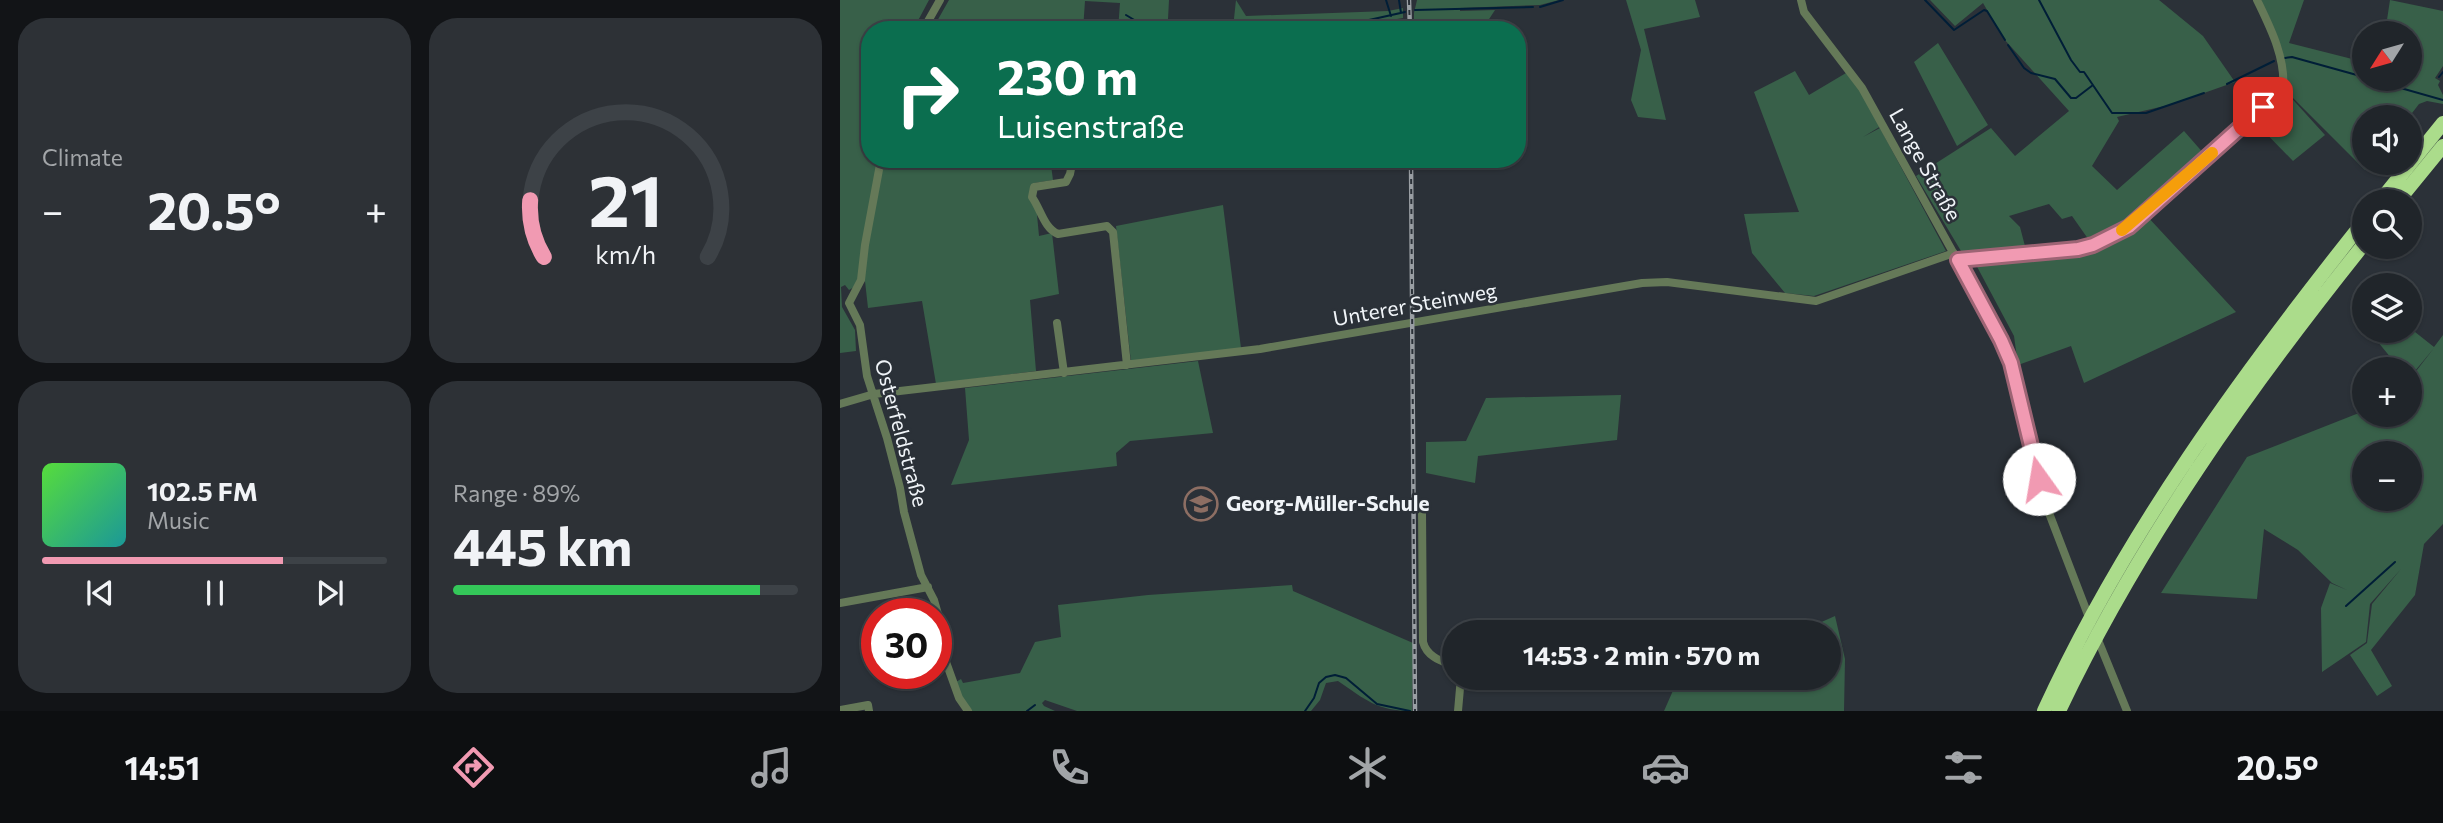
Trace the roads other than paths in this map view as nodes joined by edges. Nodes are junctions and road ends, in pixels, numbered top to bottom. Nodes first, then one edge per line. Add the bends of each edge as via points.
1 (940, 0) edge
2 (1801, 0) edge
3 (2257, 0) edge
4 (928, 21) edge
5 (2443, 123) edge
6 (2443, 146) edge
7 (879, 168) edge
8 (1071, 168) edge
9 (2391, 189) edge
10 (2408, 189) edge
11 (2352, 237) edge
12 (1956, 257) junction
13 (2352, 259) edge
14 (1057, 323) dead end
15 (1127, 365) junction
16 (1063, 373) junction
17 (874, 394) junction
18 (840, 404) edge
19 (1422, 511) dead end
20 (928, 587) junction
21 (840, 604) edge
22 (1442, 661) edge
23 (1460, 690) edge
24 (840, 710) edge
25 (869, 711) edge
26 (968, 711) edge
27 (1458, 711) edge
28 (2044, 711) edge
29 (2059, 711) edge
30 (2127, 711) edge

1 - 4 street
2 - 12 street, Lange Straße via 1804,12 1862,88
3 - 12 street, Unterer Steinweg via 2274,37 2283,89 2137,220 2078,249
5 - 9 highway
6 - 10 highway
7 - 17 street, Osterfeldstraße via 860,281 849,303 860,325
8 - 15 street via 1068,180 1034,187 1032,197 1053,232 1107,226 1113,232
11 - 28 highway via 2181,465 2074,649
12 - 15 street, Unterer Steinweg via 1816,301 1643,283 1260,349
12 - 30 street, Lange Straße via 2011,363 2049,513
13 - 29 highway via 2192,474
14 - 16 street
15 - 16 street, Unterer Steinweg
16 - 17 street, Unterer Steinweg
17 - 18 street, Unterer Steinweg
17 - 20 street, Osterfeldstraße via 921,575
19 - 22 street via 1423,642 1431,656
20 - 21 street
20 - 26 street, Osterfeldstraße via 940,621 941,648
23 - 27 street
24 - 25 street via 868,705

